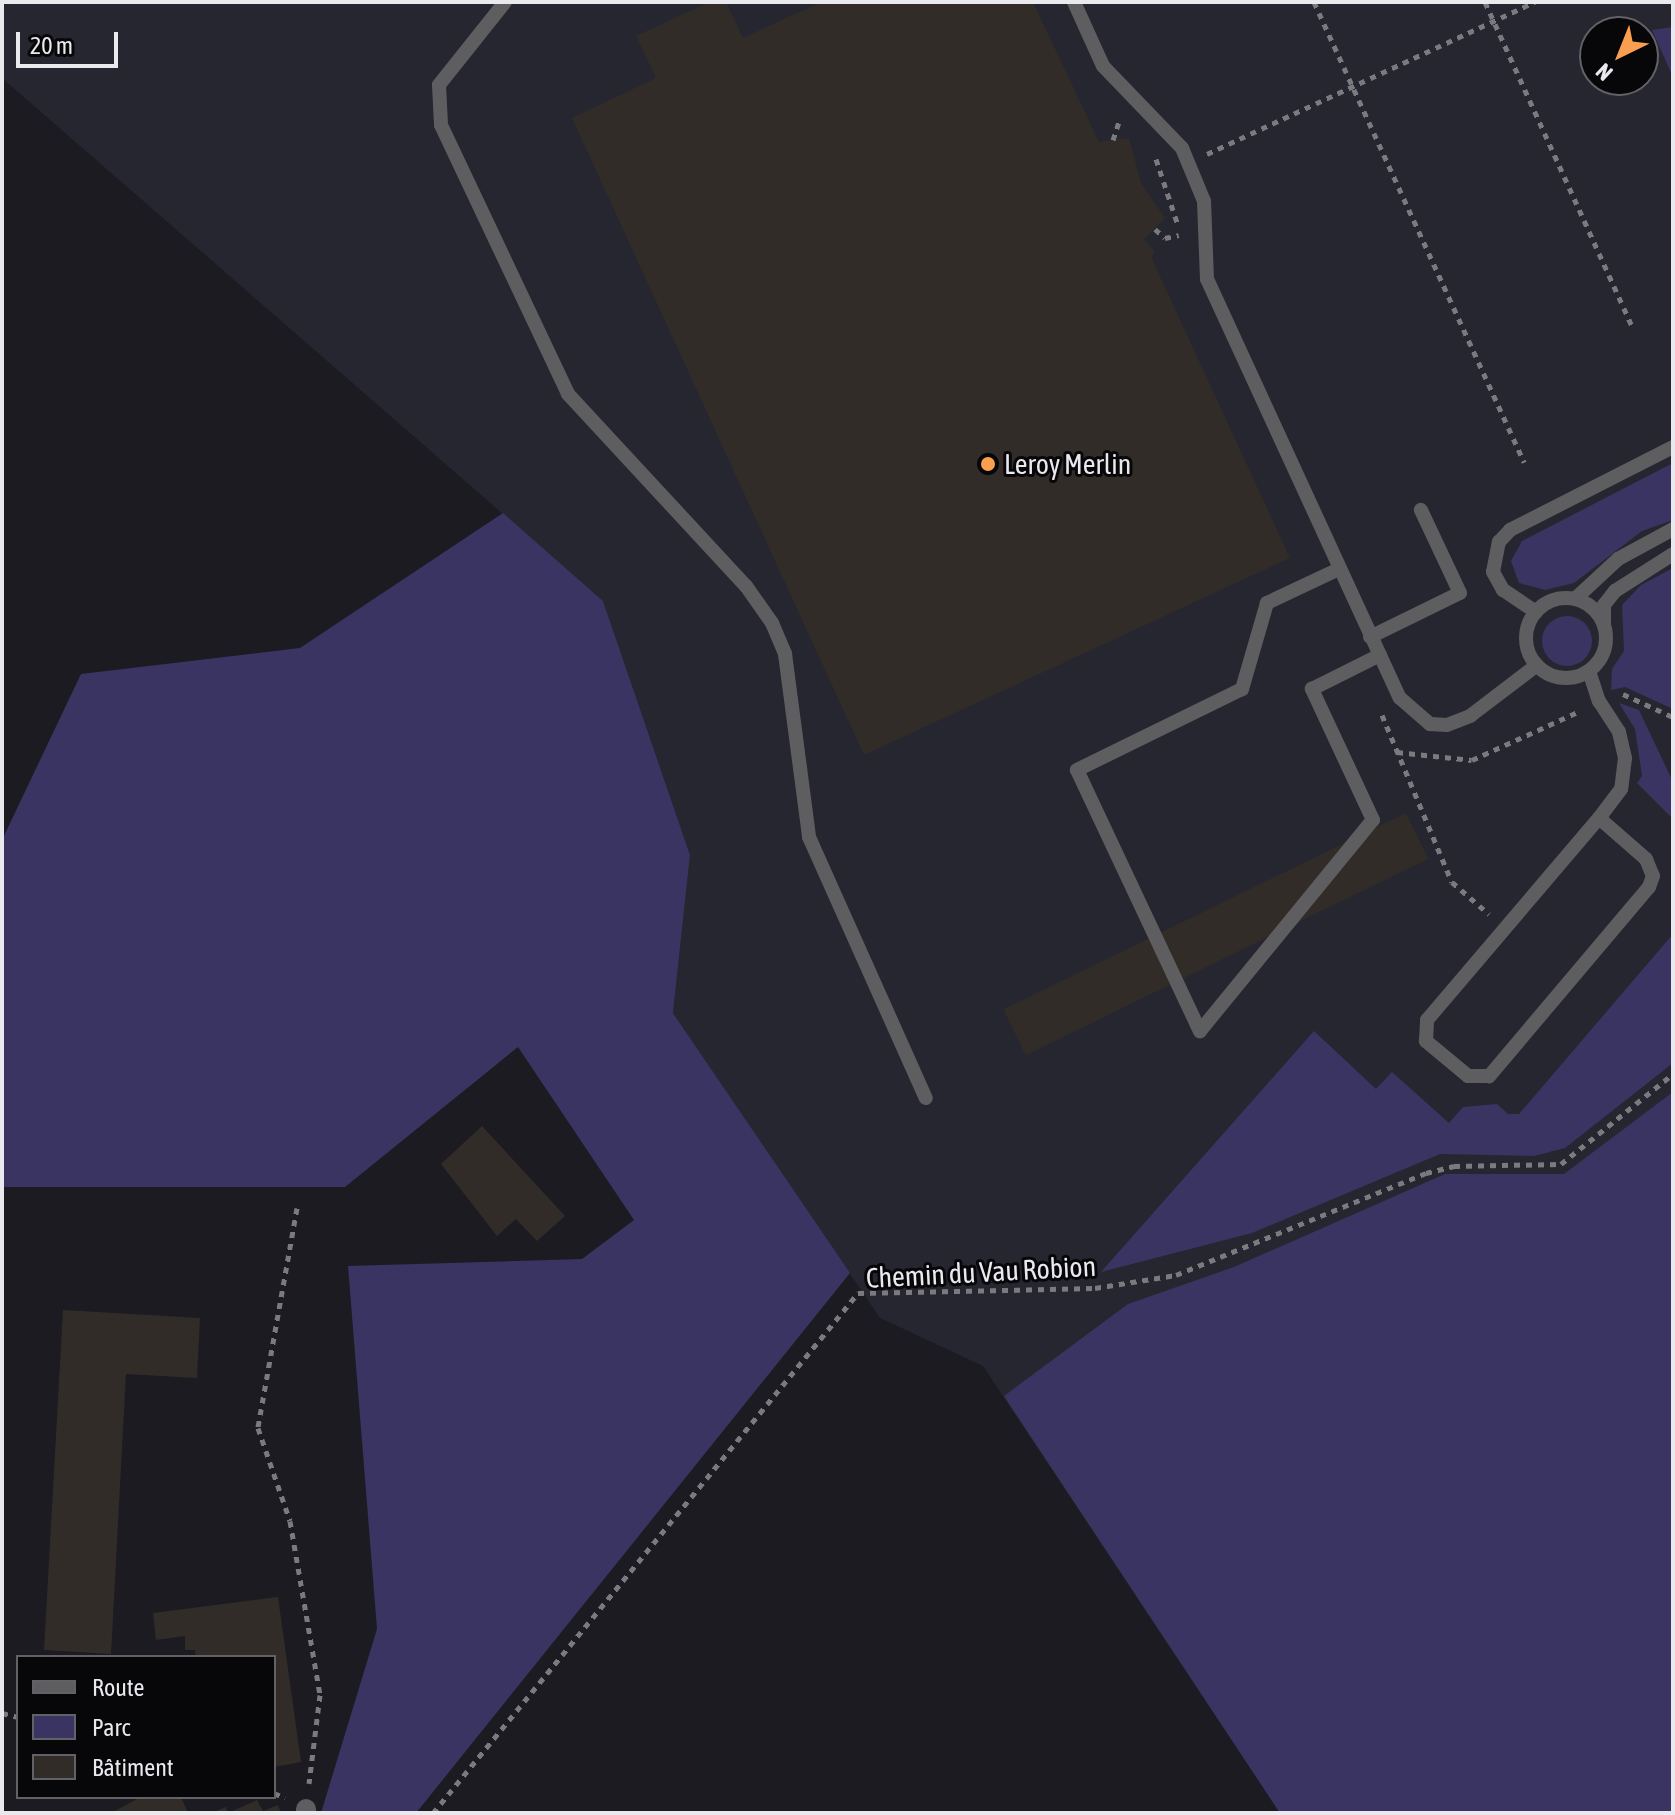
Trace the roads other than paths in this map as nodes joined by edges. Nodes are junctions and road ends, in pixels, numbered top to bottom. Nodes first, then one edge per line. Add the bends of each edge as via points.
1 (505, 2) edge
2 (1074, 2) edge
3 (1673, 447) edge
4 (1421, 510) dead end
5 (1673, 529) edge
6 (1673, 554) edge
7 (1339, 569) junction
8 (1575, 599) junction
9 (1536, 612) junction
10 (1604, 624) junction
11 (1370, 637) junction
12 (1380, 655) junction
13 (1537, 665) junction
14 (1589, 671) junction
15 (1599, 818) junction
16 (926, 1098) dead end

1 - 16 lane via 439,85 441,125 568,394 746,586 772,623 785,654 809,837
2 - 7 lane via 1103,66 1160,120 1188,162 1204,201 1207,279
3 - 9 lane via 1510,530 1499,542 1493,572 1503,590
4 - 11 lane via 1460,593
5 - 8 lane via 1618,559
6 - 10 lane via 1615,591 1604,605
7 - 11 lane
7 - 12 lane via 1267,603 1242,689 1077,770 1200,1031 1373,820 1312,689
8 - 9 lane via 1560,598
8 - 10 lane via 1589,604
9 - 13 lane via 1527,646
10 - 14 lane via 1605,649
11 - 12 lane
12 - 13 lane via 1400,698 1412,714 1430,724 1447,725 1470,716
13 - 14 lane via 1568,678
14 - 15 lane via 1599,701 1619,732 1625,758 1621,789
15 - 15 lane via 1423,1030 1426,1041 1479,1079 1489,1076 1649,887 1653,876 1646,859

